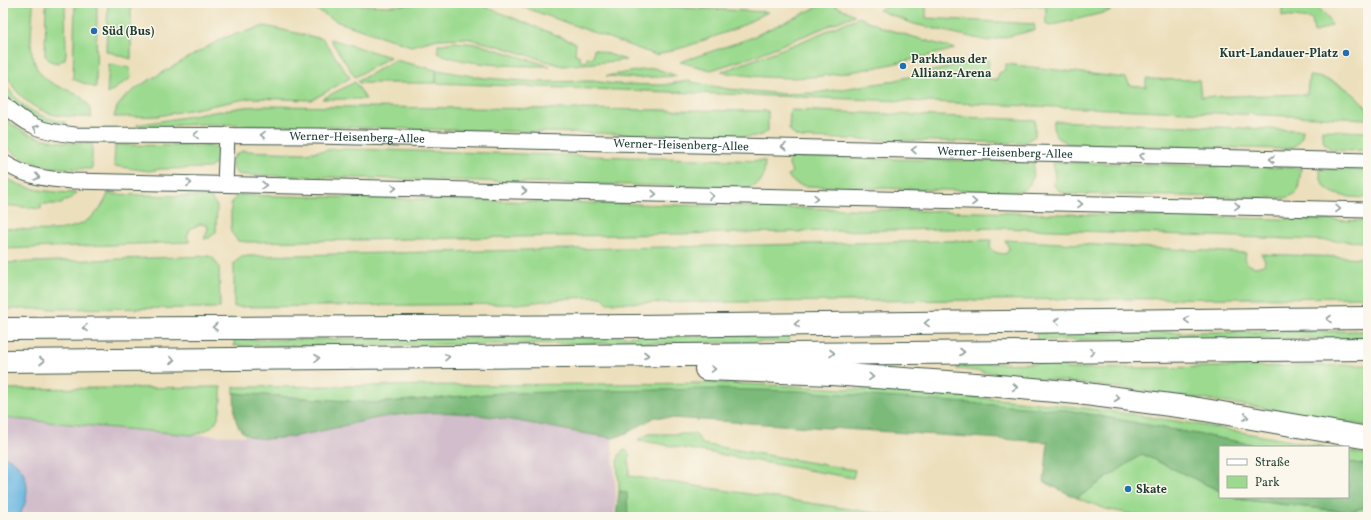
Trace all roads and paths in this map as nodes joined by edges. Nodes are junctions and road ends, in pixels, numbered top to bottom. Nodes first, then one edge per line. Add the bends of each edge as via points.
1 (3, 103) edge
2 (227, 135) junction
3 (1368, 161) edge
4 (3, 162) edge
5 (225, 184) junction
6 (1368, 210) edge
7 (1368, 318) edge
8 (3, 329) edge
9 (1368, 349) edge
10 (593, 355) junction
11 (3, 361) edge
12 (1368, 438) edge

2 -> 1 street, Werner-Heisenberg-Allee via 74,135 44,131 29,125
3 -> 2 street, Werner-Heisenberg-Allee
2 - 5 street
4 -> 5 street via 25,175 46,179
5 -> 6 street
7 -> 8 highway via 635,326
10 -> 9 highway
11 -> 10 highway
10 -> 12 highway via 625,370 764,370 1078,393 1193,408

